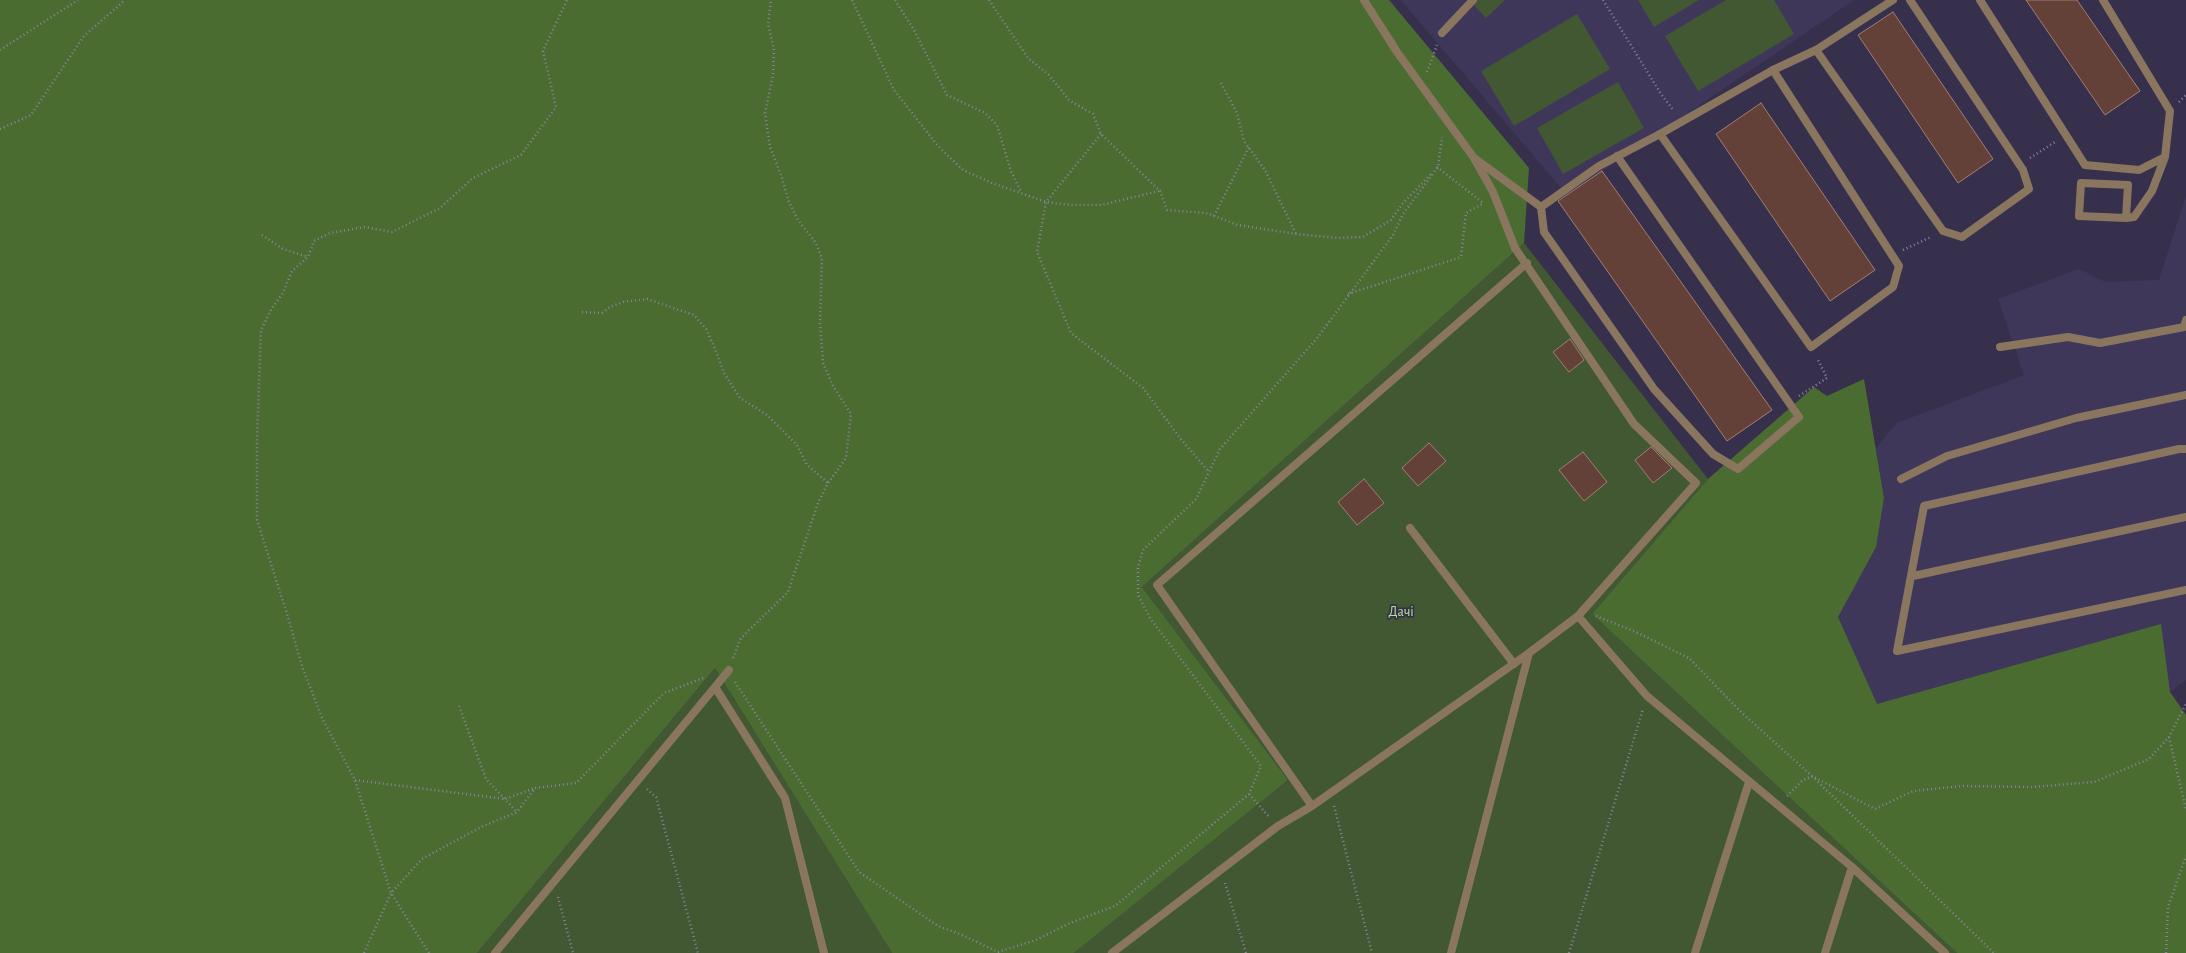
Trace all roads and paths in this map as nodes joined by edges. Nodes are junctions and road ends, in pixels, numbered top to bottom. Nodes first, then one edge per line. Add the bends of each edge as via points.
1 (78, 0) edge
2 (126, 0) edge
3 (567, 0) edge
4 (771, 0) edge
5 (852, 0) edge
6 (895, 0) edge
7 (989, 0) edge
8 (1364, 0) edge
9 (1473, 0) edge
10 (1603, 0) edge
11 (1893, 0) edge
12 (1910, 0) edge
13 (1980, 0) edge
14 (2103, 0) edge
15 (1442, 33) joint
16 (0, 50) edge
17 (1816, 50) junction
18 (1773, 70) junction
19 (1221, 83) dead end
20 (1421, 86) junction
21 (1676, 113) dead end
22 (1445, 118) junction
23 (0, 129) edge
24 (1101, 134) junction
25 (1660, 134) junction
26 (2066, 135) junction
27 (1248, 147) junction
28 (1617, 156) junction
29 (2165, 157) junction
30 (1474, 158) junction
31 (2020, 165) junction
32 (1438, 167) junction
33 (1160, 191) junction
34 (1021, 192) junction
35 (1046, 202) junction
36 (1484, 203) junction
37 (1541, 207) junction
38 (1499, 208) junction
39 (1214, 216) junction
40 (2126, 218) junction
41 (1943, 231) junction
42 (1296, 234) junction
43 (262, 235) dead end
44 (1891, 255) junction
45 (308, 258) junction
46 (1527, 263) junction
47 (1348, 294) junction
48 (582, 312) dead end
49 (2186, 320) edge
50 (1811, 347) junction
51 (2000, 347) dead end
52 (2186, 395) edge
53 (1789, 403) junction
54 (2186, 449) edge
55 (1209, 472) junction
56 (1901, 479) dead end
57 (828, 483) junction
58 (2186, 517) edge
59 (1410, 528) dead end
60 (1913, 576) junction
61 (2186, 590) edge
62 (1578, 616) junction
63 (1529, 653) junction
64 (1514, 664) junction
65 (729, 670) junction
66 (707, 677) dead end
67 (715, 687) junction
68 (1647, 696) junction
69 (2186, 704) edge
70 (459, 706) dead end
71 (2169, 736) junction
72 (1812, 776) junction
73 (355, 780) junction
74 (637, 780) junction
75 (1748, 782) junction
76 (535, 788) junction
77 (1330, 793) junction
78 (1249, 794) junction
79 (505, 799) junction
80 (1780, 805) junction
81 (1312, 806) junction
82 (2186, 810) edge
83 (518, 812) junction
84 (1278, 826) junction
85 (2186, 856) edge
86 (1852, 867) junction
87 (1221, 870) junction
88 (554, 881) junction
89 (391, 893) junction
90 (364, 953) edge
91 (429, 953) edge
92 (495, 953) edge
93 (573, 953) edge
94 (698, 953) edge
95 (824, 953) edge
96 (998, 953) edge
97 (1112, 953) edge
98 (1246, 953) edge
99 (1372, 953) edge
100 (1451, 953) edge
101 (1569, 953) edge
102 (1695, 953) edge
103 (1825, 953) edge
104 (1945, 953) edge
105 (1994, 953) edge
106 (2166, 953) edge

1 - 16 path
2 - 23 path via 84,36 30,115
3 - 45 path via 543,51 556,106 521,155 473,178 440,208 392,232 364,227 330,233 314,241
4 - 57 path via 768,24 774,49 773,74 765,113 770,147 789,202 798,220 816,243 822,259 822,363 851,414 846,458
5 - 34 path via 894,90 938,146 964,170 992,183
6 - 34 path via 914,30 947,95 985,113 997,125 1011,171
7 - 24 path via 1028,58 1049,75 1069,100 1093,114
8 - 20 street
9 - 15 street
10 - 21 path via 1661,94
11 - 17 street
12 - 31 street
13 - 26 street
14 - 29 street via 2170,111
15 - 20 path
17 - 18 street
17 - 41 street
18 - 25 street
18 - 44 street
19 - 27 path via 1237,113
20 - 22 street
22 - 30 street
22 - 32 path
24 - 33 path
24 - 35 path
25 - 28 street
25 - 50 street
26 - 29 street via 2085,165 2139,170
26 - 31 path
27 - 39 path
27 - 42 path via 1265,170
28 - 37 street
28 - 53 street
29 - 40 street via 2152,191 2134,217
30 - 37 street
30 - 38 street
31 - 41 street via 2028,189 1962,237
32 - 36 path
32 - 42 path via 1403,202 1391,220 1363,237 1338,238
32 - 47 path via 1403,214 1393,235
33 - 35 path via 1101,205
33 - 39 path via 1167,210 1190,210
34 - 35 path
35 - 55 path via 1037,252 1070,333 1142,388
36 - 38 path
36 - 47 path via 1466,214 1461,257
37 - 53 street via 1544,232 1654,389 1714,454 1738,469 1799,417
38 - 46 street via 1515,248
39 - 42 path via 1238,225
40 - 40 street via 2079,216 2081,182 2128,185
41 - 44 path
43 - 45 path via 283,249
44 - 50 street via 1899,266 1893,287
45 - 73 path via 292,271 283,293 261,330 257,520 302,666 322,718
46 - 62 street via 1634,424 1696,483
46 - 81 street via 1157,585
47 - 55 path via 1318,337 1220,449
48 - 57 path via 602,313 624,302 647,299 694,314 706,329 724,373 740,398 767,415 797,445 806,464
49 - 51 street via 2184,327 2100,343 2068,337
50 - 53 path via 1827,378
52 - 56 street via 2076,418 1955,454
54 - 60 street via 1924,506
55 - 78 path via 1196,499 1143,550 1138,567 1138,594 1150,618 1261,766
57 - 65 path via 818,503 788,592 741,638
58 - 60 street
59 - 64 street
60 - 61 street via 1897,651
62 - 63 street
62 - 68 street
62 - 72 path via 1592,614 1689,658 1741,712
63 - 64 street
63 - 100 street
64 - 77 street
65 - 67 street
65 - 96 path via 860,872 938,926
66 - 76 path via 664,693 576,783
67 - 74 street
67 - 95 street via 785,798
68 - 75 street
68 - 101 path
69 - 71 path
70 - 79 path via 486,779
71 - 72 path via 2149,759 2094,782 2032,787 1962,786 1913,791 1875,809
71 - 82 path
72 - 80 path via 1804,780
72 - 105 path
73 - 79 path
73 - 89 path
74 - 88 street
74 - 94 path via 656,797
75 - 80 street
75 - 102 street
76 - 79 path
76 - 83 path
77 - 81 street
77 - 99 path
78 - 84 path
78 - 96 path via 1115,906 1070,923 1036,940
79 - 83 path
80 - 86 street
81 - 84 street
83 - 89 path via 481,827 422,859
84 - 87 street
85 - 106 path via 2168,907
86 - 103 street
86 - 104 street
87 - 97 street
87 - 98 path
88 - 92 street
88 - 93 path
89 - 90 path
89 - 91 path

